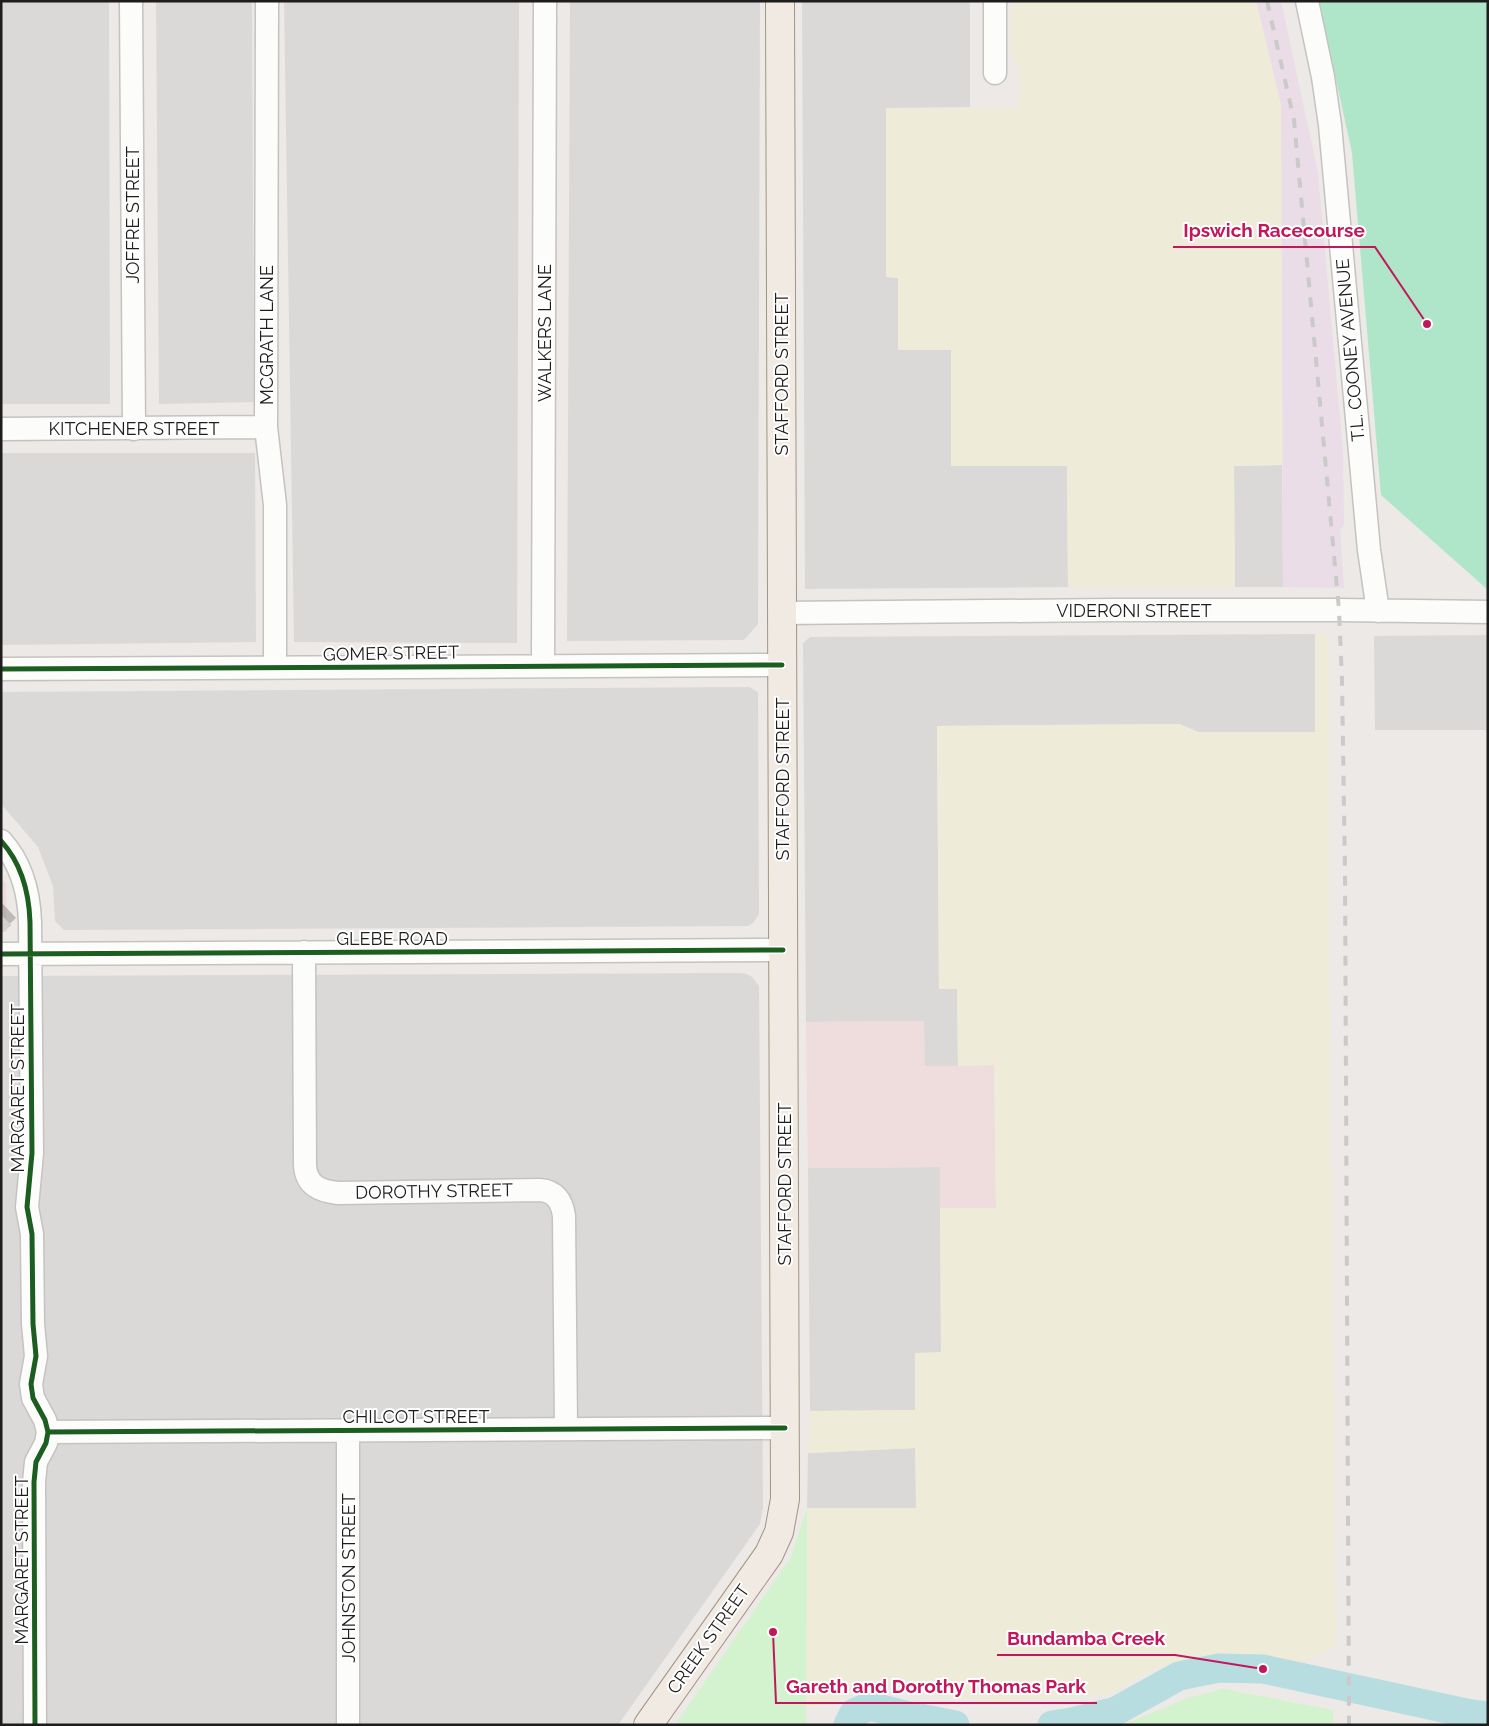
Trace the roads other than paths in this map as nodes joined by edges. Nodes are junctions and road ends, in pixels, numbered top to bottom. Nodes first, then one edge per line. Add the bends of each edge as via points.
1 (131, 1) edge
2 (267, 1) edge
3 (545, 1) edge
4 (780, 1) edge
5 (995, 1) edge
6 (1306, 1) edge
7 (995, 73) dead end
8 (266, 427) junction
9 (1, 429) edge
10 (134, 429) junction
11 (1378, 610) junction
12 (1488, 612) edge
13 (781, 613) junction
14 (543, 665) junction
15 (782, 665) junction
16 (275, 667) junction
17 (1, 669) edge
18 (1, 841) edge
19 (783, 950) junction
20 (304, 952) junction
21 (1, 954) edge
22 (31, 954) junction
23 (566, 1428) junction
24 (785, 1428) junction
25 (348, 1430) junction
26 (48, 1432) junction
27 (769, 1554) joint
28 (35, 1725) edge
29 (348, 1725) edge
30 (648, 1725) edge

1 - 10 street, JOFFRE STREET
2 - 8 street, MCGRATH LANE
3 - 14 street, WALKERS LANE
4 - 13 main road, STAFFORD STREET
5 - 7 street
6 - 11 street, T.L. COONEY AVENUE via 1330,125 1368,541
8 - 10 street, KITCHENER STREET
8 - 16 street, MCGRATH LANE via 274,499
9 - 10 street, KITCHENER STREET
11 - 12 street, VIDERONI STREET
11 - 13 street, VIDERONI STREET
13 - 15 main road, STAFFORD STREET
14 - 15 street, GOMER STREET
14 - 16 street, GOMER STREET
15 - 19 main road, STAFFORD STREET
16 - 17 street, GOMER STREET
18 - 22 street, MARGARET STREET via 14,857 28,895
19 - 20 street, GLEBE ROAD
19 - 24 main road, STAFFORD STREET
20 - 22 street, GLEBE ROAD
20 - 23 street, DOROTHY STREET via 305,1165 308,1179 321,1190 338,1193 540,1190 558,1198 564,1216
21 - 22 street, GLEBE ROAD
22 - 26 street, MARGARET STREET via 32,1153 27,1207 32,1234 32,1324 36,1356 31,1384 33,1398
23 - 24 street, CHILCOT STREET
23 - 25 street, CHILCOT STREET
24 - 27 main road, STAFFORD STREET via 784,1508 779,1532
25 - 26 street, CHILCOT STREET
25 - 29 street, JOHNSTON STREET
26 - 28 street, MARGARET STREET via 34,1475
27 - 30 main road, CREEK STREET

